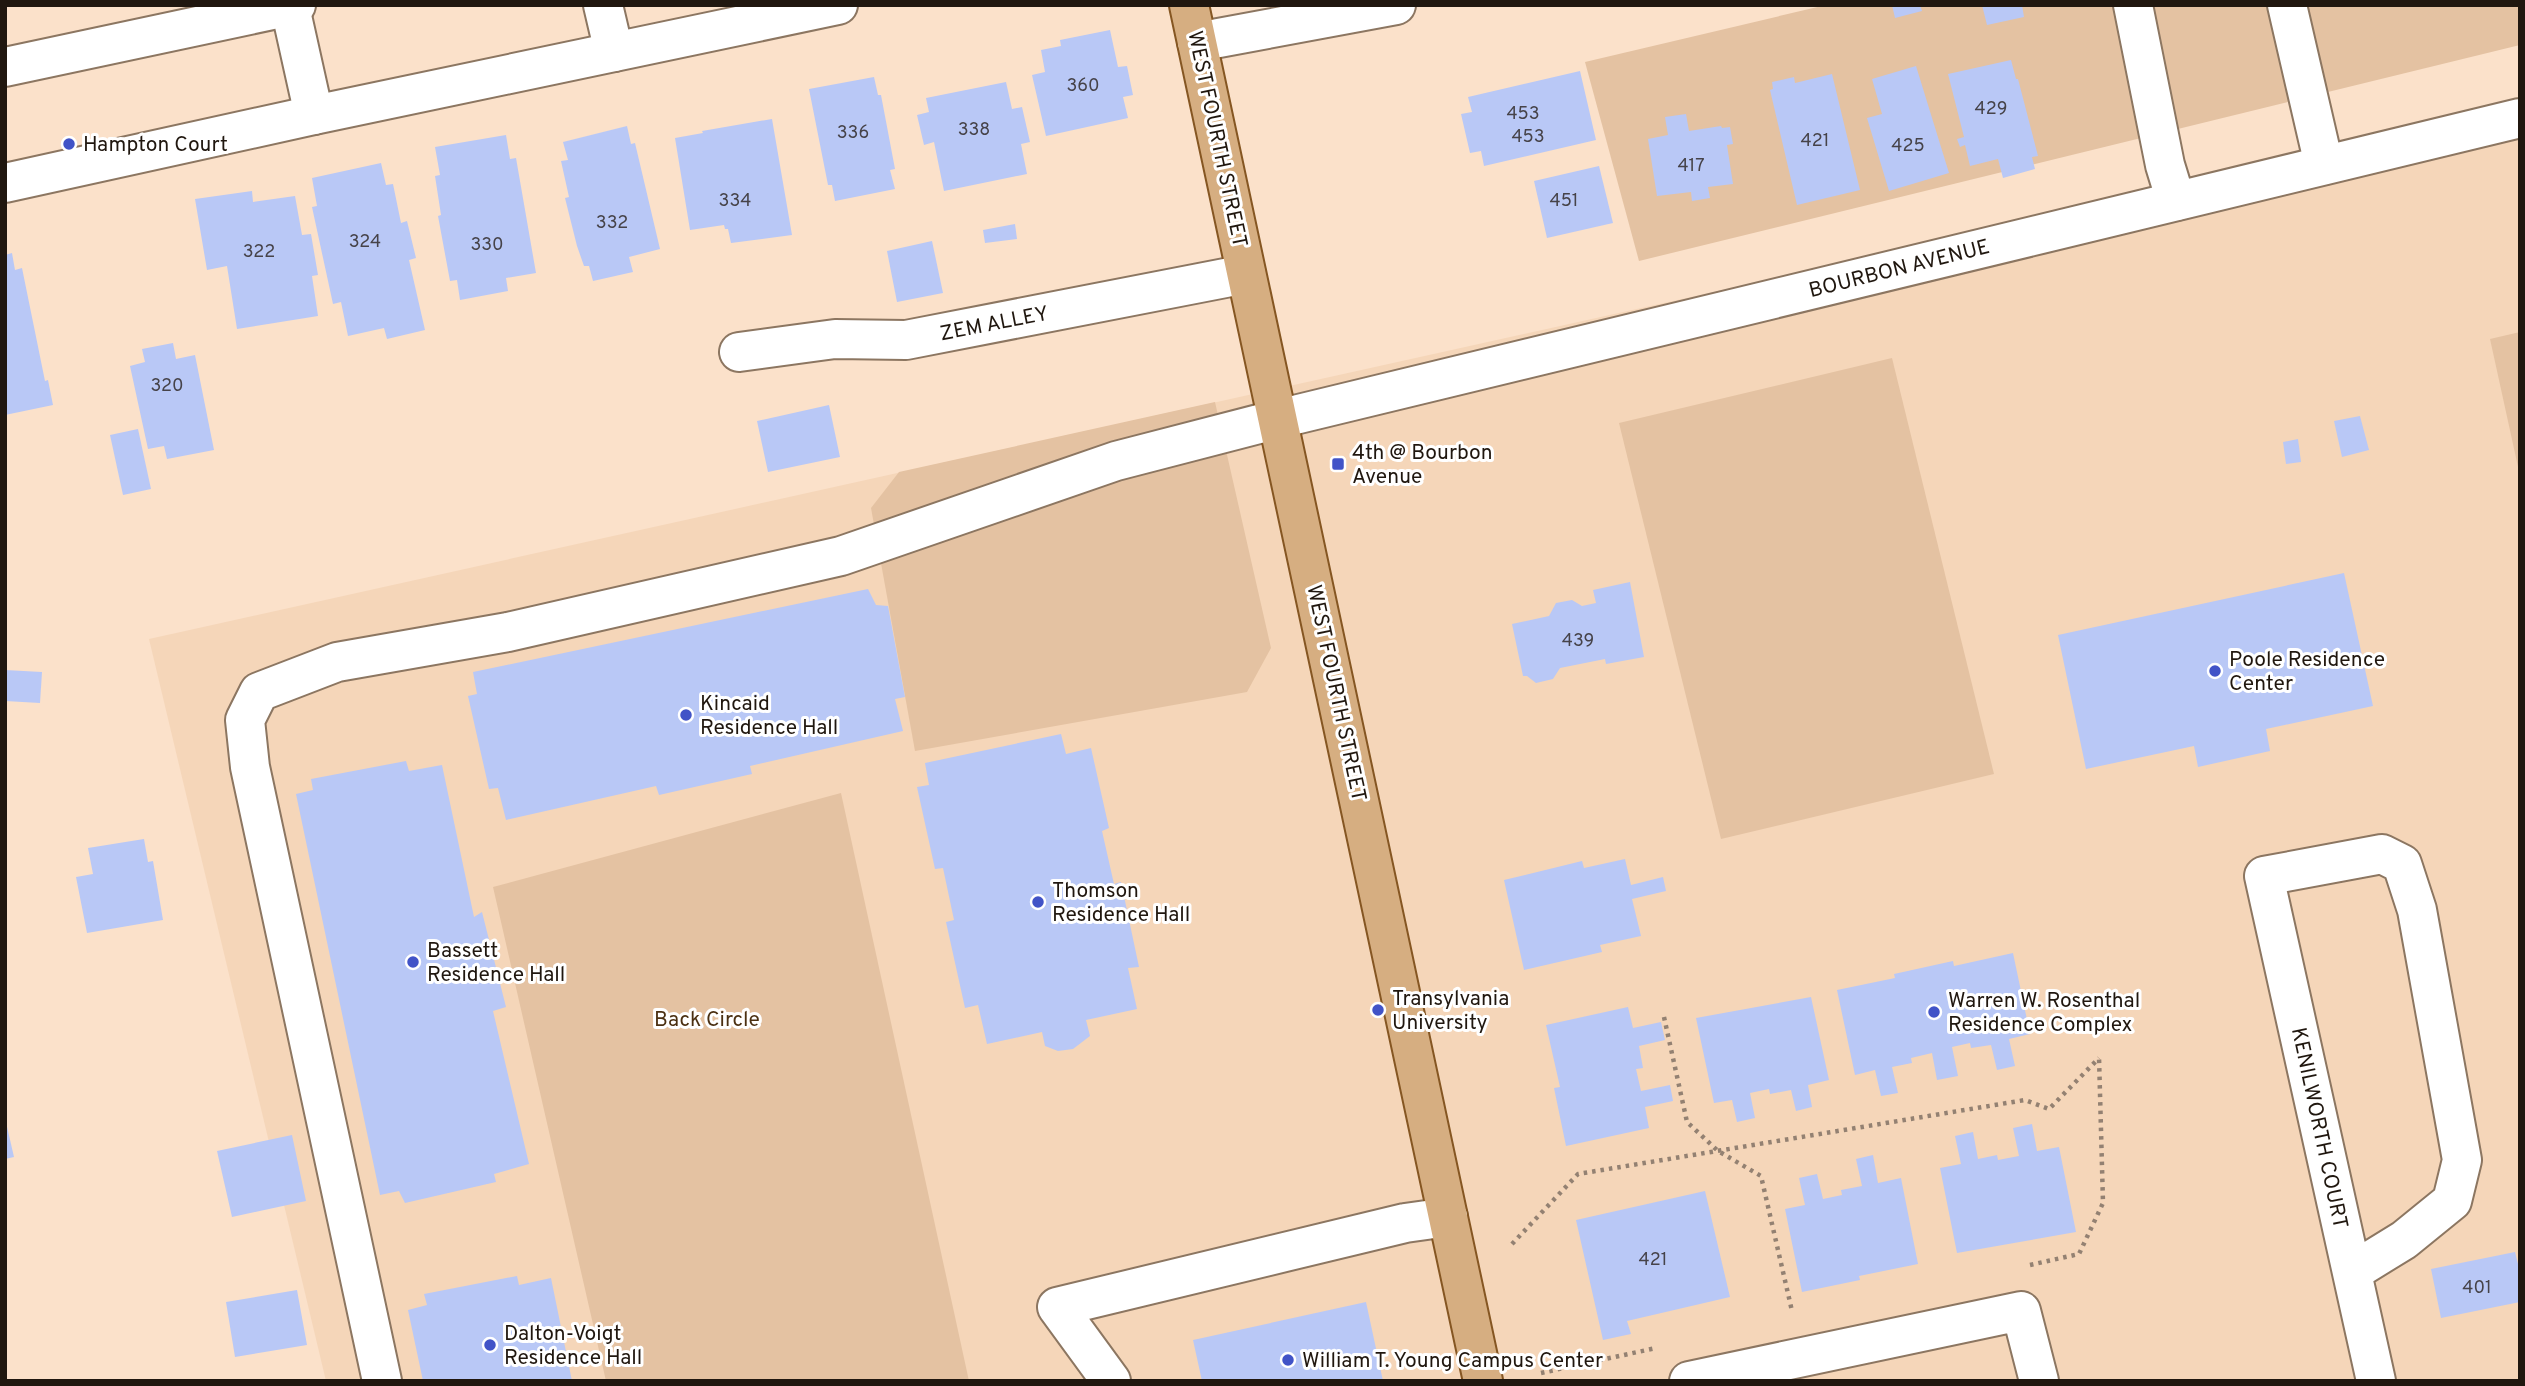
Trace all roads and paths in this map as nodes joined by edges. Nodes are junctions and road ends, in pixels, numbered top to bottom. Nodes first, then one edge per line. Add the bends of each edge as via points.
1 (603, 5) edge
2 (838, 5) edge
3 (1189, 5) edge
4 (1396, 5) edge
5 (2133, 5) edge
6 (2287, 5) edge
7 (293, 6) edge
8 (1197, 42) junction
9 (614, 52) junction
10 (5, 67) edge
11 (314, 115) junction
12 (2520, 118) edge
13 (2324, 165) junction
14 (5, 183) edge
15 (2176, 201) junction
16 (1246, 274) junction
17 (740, 352) dead end
18 (1278, 419) junction
19 (1664, 1017) dead end
20 (1718, 1151) junction
21 (1448, 1217) junction
22 (1512, 1244) dead end
23 (2025, 1266) dead end
24 (2351, 1272) junction
25 (1794, 1318) dead end
26 (1660, 1347) dead end
27 (1541, 1373) dead end
28 (382, 1381) edge
29 (1111, 1381) edge
30 (1483, 1381) edge
31 (1689, 1381) edge
32 (2039, 1381) edge
33 (2376, 1381) edge

1 - 9 street
2 - 9 street
3 - 8 main road, WEST FOURTH STREET
4 - 8 street
5 - 15 street
6 - 13 street
7 - 10 street
7 - 11 street
8 - 16 main road, WEST FOURTH STREET
9 - 11 street
11 - 14 street
12 - 13 street, BOURBON AVENUE
13 - 15 street, BOURBON AVENUE
15 - 18 street, BOURBON AVENUE
16 - 17 street, ZEM ALLEY via 906,340 835,339
16 - 18 main road, WEST FOURTH STREET
18 - 21 main road, WEST FOURTH STREET
18 - 28 street, BOURBON AVENUE via 1116,461 841,556 508,632 337,662 259,692 245,720 250,766
19 - 20 path via 1687,1122
20 - 22 path via 1578,1174
20 - 23 path via 2025,1100 2049,1109 2099,1057 2104,1203 2079,1254
20 - 25 path via 1760,1175
21 - 29 street via 1405,1223 1058,1307
21 - 30 main road, WEST FOURTH STREET
24 - 24 street, KENILWORTH COURT via 2264,876 2382,854 2402,864 2417,910 2462,1160 2452,1201 2404,1240
24 - 33 street, KENILWORTH COURT
26 - 27 path
31 - 32 street via 2021,1311

